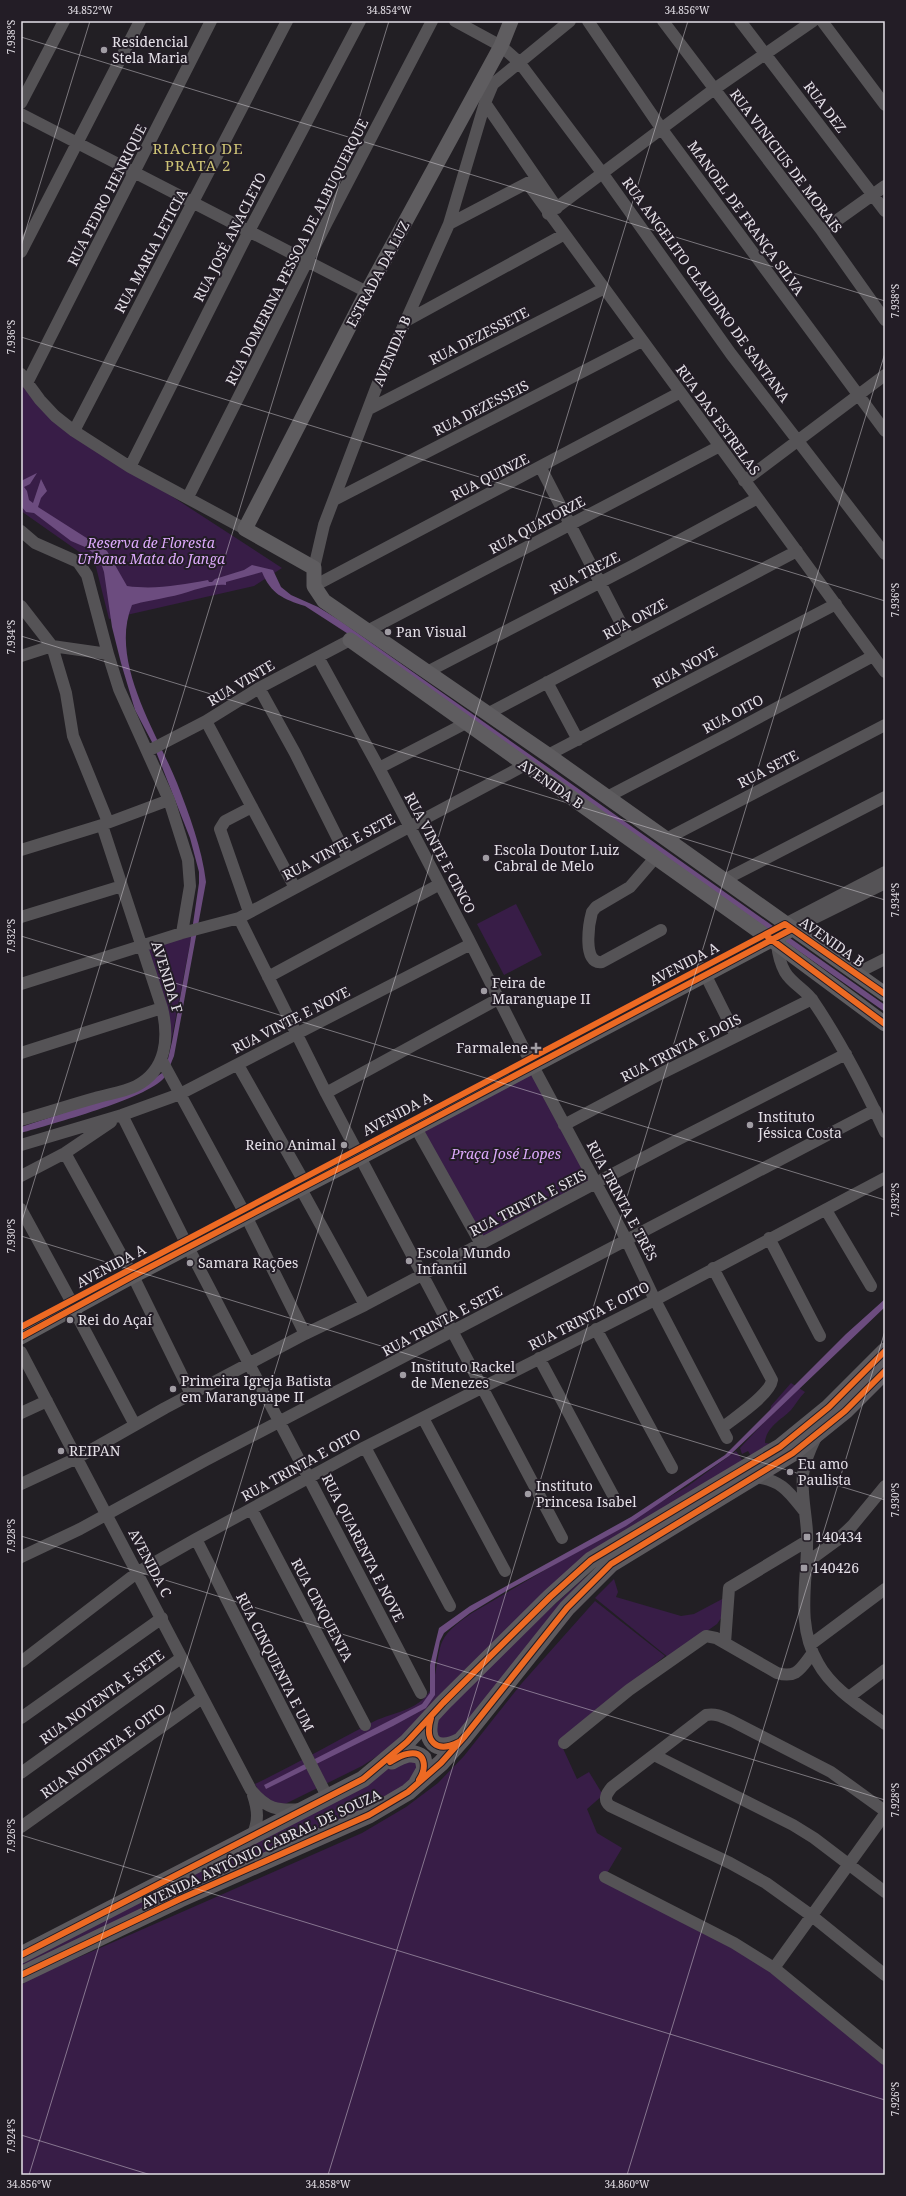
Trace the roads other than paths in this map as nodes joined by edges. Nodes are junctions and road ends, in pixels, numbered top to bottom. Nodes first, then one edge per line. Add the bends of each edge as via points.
1 (64, 21) edge
2 (140, 21) edge
3 (211, 21) edge
4 (287, 21) edge
5 (360, 21) edge
6 (432, 21) edge
7 (455, 21) edge
8 (511, 21) edge
9 (570, 21) edge
10 (588, 21) edge
11 (663, 21) edge
12 (740, 21) edge
13 (813, 21) edge
14 (822, 21) edge
15 (501, 46) junction
16 (765, 54) junction
17 (519, 62) junction
18 (713, 90) junction
19 (21, 103) edge
20 (485, 103) junction
21 (885, 105) edge
22 (21, 114) edge
23 (661, 128) junction
24 (79, 143) junction
25 (136, 173) junction
26 (603, 174) junction
27 (531, 181) junction
28 (885, 186) edge
29 (873, 195) junction
30 (194, 203) junction
31 (552, 211) junction
32 (885, 211) edge
33 (449, 224) junction
34 (250, 231) junction
35 (822, 231) junction
36 (563, 235) junction
37 (21, 252) edge
38 (308, 262) junction
39 (603, 289) junction
40 (367, 292) junction
41 (885, 320) edge
42 (404, 322) junction
43 (642, 341) junction
44 (885, 374) edge
45 (24, 379) edge
46 (679, 393) junction
47 (857, 394) junction
48 (369, 409) junction
49 (74, 431) junction
50 (885, 431) edge
51 (798, 442) junction
52 (718, 447) junction
53 (130, 467) junction
54 (541, 468) junction
55 (744, 481) junction
56 (188, 497) junction
57 (756, 499) junction
58 (334, 500) junction
59 (571, 524) junction
60 (245, 529) junction
61 (21, 532) edge
62 (797, 551) junction
63 (885, 554) edge
64 (314, 568) junction
65 (600, 582) junction
66 (314, 586) junction
67 (836, 604) junction
68 (21, 606) edge
69 (368, 630) junction
70 (629, 639) junction
71 (350, 640) junction
72 (52, 646) junction
73 (108, 654) junction
74 (21, 656) edge
75 (873, 656) junction
76 (318, 657) junction
77 (427, 672) junction
78 (885, 672) edge
79 (547, 682) junction
80 (259, 688) junction
81 (487, 714) junction
82 (206, 722) junction
83 (466, 723) junction
84 (885, 725) edge
85 (578, 740) junction
86 (149, 751) junction
87 (548, 756) junction
88 (525, 765) junction
89 (379, 768) junction
90 (607, 797) junction
91 (885, 797) edge
92 (170, 800) junction
93 (252, 807) junction
94 (105, 824) junction
95 (409, 827) junction
96 (666, 839) junction
97 (21, 850) edge
98 (655, 858) junction
99 (348, 860) junction
100 (885, 872) edge
101 (724, 880) junction
102 (885, 883) edge
103 (440, 884) junction
104 (122, 886) junction
105 (295, 888) junction
106 (250, 912) junction
107 (21, 917) edge
108 (239, 918) junction
109 (787, 927) junction
110 (661, 930) dead end
111 (183, 932) junction
112 (771, 938) junction
113 (471, 944) junction
114 (141, 945) junction
115 (885, 959) edge
116 (703, 971) junction
117 (857, 973) junction
118 (268, 977) junction
119 (21, 984) edge
120 (885, 994) edge
121 (498, 999) junction
122 (812, 999) junction
123 (162, 1008) junction
124 (885, 1024) edge
125 (297, 1034) junction
126 (736, 1036) junction
127 (21, 1053) edge
128 (846, 1054) junction
129 (162, 1062) junction
130 (530, 1062) junction
131 (238, 1065) junction
132 (326, 1093) junction
133 (180, 1094) junction
134 (875, 1110) junction
135 (122, 1115) junction
136 (21, 1120) edge
137 (564, 1125) junction
138 (416, 1128) junction
139 (885, 1132) edge
140 (21, 1145) edge
141 (65, 1153) junction
142 (359, 1153) junction
143 (21, 1176) edge
144 (885, 1178) edge
145 (301, 1184) junction
146 (596, 1184) junction
147 (21, 1209) edge
148 (826, 1210) junction
149 (244, 1214) junction
150 (769, 1238) junction
151 (626, 1239) junction
152 (186, 1244) junction
153 (481, 1244) junction
154 (713, 1268) junction
155 (131, 1272) junction
156 (422, 1274) junction
157 (871, 1286) dead end
158 (655, 1300) junction
159 (72, 1304) junction
160 (365, 1305) junction
161 (21, 1327) edge
162 (596, 1329) junction
163 (453, 1332) junction
164 (305, 1334) junction
165 (820, 1336) dead end
166 (21, 1337) edge
167 (885, 1351) edge
168 (21, 1352) edge
169 (539, 1358) junction
170 (248, 1364) junction
171 (885, 1371) edge
172 (482, 1389) junction
173 (191, 1394) junction
174 (47, 1401) junction
175 (21, 1413) edge
176 (423, 1418) junction
177 (281, 1421) junction
178 (135, 1425) junction
179 (819, 1433) junction
180 (365, 1447) junction
181 (77, 1458) junction
182 (672, 1468) dead end
183 (754, 1477) junction
184 (310, 1478) junction
185 (21, 1484) edge
186 (885, 1486) edge
187 (615, 1499) dead end
188 (252, 1510) junction
189 (805, 1512) junction
190 (107, 1514) junction
191 (562, 1538) dead end
192 (196, 1539) junction
193 (807, 1541) junction
194 (21, 1557) edge
195 (806, 1563) junction
196 (505, 1571) dead end
197 (138, 1572) junction
198 (885, 1589) edge
199 (450, 1606) dead end
200 (162, 1618) junction
201 (725, 1643) junction
202 (811, 1649) junction
203 (181, 1658) junction
204 (21, 1662) edge
205 (885, 1670) edge
206 (421, 1693) dead end
207 (849, 1697) junction
208 (202, 1698) junction
209 (431, 1716) junction
210 (21, 1718) edge
211 (885, 1724) edge
212 (365, 1725) dead end
213 (460, 1741) junction
214 (564, 1743) dead end
215 (654, 1755) junction
216 (377, 1769) junction
217 (21, 1773) edge
218 (416, 1785) junction
219 (251, 1790) junction
220 (328, 1798) junction
221 (306, 1808) junction
222 (885, 1811) edge
223 (885, 1814) edge
224 (21, 1827) edge
225 (252, 1836) junction
226 (849, 1865) junction
227 (604, 1877) dead end
228 (885, 1892) edge
229 (812, 1916) junction
230 (21, 1955) edge
231 (39, 1967) junction
232 (774, 1968) junction
233 (21, 1975) edge
234 (885, 1975) edge
235 (21, 1983) edge
236 (885, 2059) edge

1 - 19 street
2 - 24 street
3 - 25 street, RUA PEDRO HENRIQUE
4 - 30 street, RUA MARIA LETICIA
5 - 34 street, RUA JOSÉ ANACLETO
6 - 38 street, RUA DOMERINA PESSOA DE ALBUQUERQUE via 326,222
7 - 15 street, RUA ANGELITO CLAUDINO DE SANTANA
8 - 15 main road, ESTRADA DA LUZ
9 - 17 street, AVENIDA B
10 - 23 street, MANOEL DE FRANÇA SILVA
11 - 18 street, RUA VINICIUS DE MORAIS
12 - 16 street, RUA DEZ
13 - 16 street
14 - 21 street
15 - 17 street, RUA ANGELITO CLAUDINO DE SANTANA
15 - 40 main road, ESTRADA DA LUZ
16 - 18 street
16 - 29 street, RUA DEZ
17 - 20 street, AVENIDA B via 493,84
17 - 26 street, RUA ANGELITO CLAUDINO DE SANTANA
18 - 23 street
18 - 35 street, RUA VINICIUS DE MORAIS
20 - 27 street, RUA DAS ESTRELAS
20 - 33 street, AVENIDA B
22 - 24 street
23 - 26 street
23 - 47 street, MANOEL DE FRANÇA SILVA
24 - 25 street
24 - 37 street
25 - 30 street
25 - 45 street, RUA PEDRO HENRIQUE
26 - 31 street
26 - 51 street, RUA ANGELITO CLAUDINO DE SANTANA via 731,354
27 - 31 street, RUA DAS ESTRELAS
27 - 33 street
28 - 29 street
29 - 32 street, RUA DEZ
29 - 35 street
30 - 34 street
30 - 49 street, RUA MARIA LETICIA
31 - 36 street, RUA DAS ESTRELAS
33 - 42 street, AVENIDA B
34 - 38 street
34 - 53 street, RUA JOSÉ ANACLETO
35 - 41 street, RUA VINICIUS DE MORAIS
36 - 39 street, RUA DAS ESTRELAS
36 - 42 street
38 - 40 street
38 - 56 street, RUA DOMERINA PESSOA DE ALBUQUERQUE
39 - 43 street, RUA DAS ESTRELAS
39 - 48 street, RUA DEZESSETE
40 - 60 main road, ESTRADA DA LUZ
42 - 48 street, AVENIDA B
43 - 46 street, RUA DAS ESTRELAS
43 - 58 street, RUA DEZESSEIS
44 - 47 street
45 - 49 street via 55,416
46 - 52 street, RUA DAS ESTRELAS
46 - 54 street, RUA QUINZE
47 - 50 street, MANOEL DE FRANÇA SILVA
47 - 51 street
48 - 58 street, AVENIDA B
49 - 53 street
51 - 55 street
51 - 63 street, RUA ANGELITO CLAUDINO DE SANTANA
52 - 55 street, RUA DAS ESTRELAS
52 - 59 street, RUA QUATORZE
53 - 56 street
54 - 59 street
54 - 66 street, RUA QUINZE
55 - 57 street, RUA DAS ESTRELAS
56 - 60 street
57 - 62 street, RUA DAS ESTRELAS
57 - 65 street, RUA TREZE
58 - 64 street, AVENIDA B via 324,525
59 - 65 street
59 - 69 street, RUA QUATORZE
60 - 64 main road
61 - 73 street via 35,543 78,562 87,576
62 - 67 street, RUA DAS ESTRELAS
62 - 70 street, RUA ONZE
64 - 66 main road, AVENIDA B
65 - 70 street
65 - 77 street, RUA TREZE
66 - 69 main road, AVENIDA B via 324,601
67 - 75 street, RUA DAS ESTRELAS
67 - 85 street, RUA NOVE
68 - 72 street
69 - 71 main road
69 - 77 main road, AVENIDA B
70 - 79 street, RUA ONZE
71 - 76 street, RUA VINTE
71 - 83 main road, AVENIDA B
72 - 73 street
72 - 74 street
72 - 94 street, AVENIDA F via 66,693 73,736
73 - 86 street via 119,690
75 - 78 street, RUA DAS ESTRELAS
75 - 90 street, RUA OITO
76 - 80 street, RUA VINTE
76 - 89 street, RUA VINTE E CINCO
77 - 81 main road, AVENIDA B
79 - 81 street, RUA ONZE
79 - 85 street
80 - 82 street, RUA VINTE
80 - 99 street via 295,753
81 - 87 main road, AVENIDA B
82 - 86 street, RUA VINTE
82 - 93 street
83 - 88 main road, AVENIDA B
83 - 89 street
84 - 96 street, RUA SETE
85 - 87 street, RUA NOVE
86 - 92 street
87 - 90 main road, AVENIDA B
88 - 95 street, RUA VINTE E SETE
88 - 98 main road, AVENIDA B
89 - 95 street, RUA VINTE E CINCO
90 - 96 main road, AVENIDA B
91 - 101 street
92 - 94 street
92 - 111 street via 190,874
93 - 105 street
93 - 106 street via 225,821 220,829
94 - 97 street
94 - 104 street, AVENIDA F
95 - 99 street, RUA VINTE E SETE
95 - 103 street, RUA VINTE E CINCO
96 - 101 main road, AVENIDA B
98 - 110 street via 630,887 592,912 588,948 593,958 602,962
98 - 112 main road, AVENIDA B
99 - 105 street, RUA VINTE E SETE
100 - 109 street, AVENIDA A
101 - 109 main road, AVENIDA B
102 - 109 street, AVENIDA A
103 - 113 street, RUA VINTE E CINCO
103 - 118 street
104 - 107 street
104 - 114 street, AVENIDA F
105 - 106 street, RUA VINTE E SETE
106 - 108 street, RUA VINTE E SETE
108 - 111 street, RUA VINTE E SETE
108 - 118 street
109 - 112 main road, AVENIDA A
109 - 117 main road, AVENIDA B
111 - 114 street, RUA VINTE E SETE
112 - 116 main road, AVENIDA A
112 - 122 street via 786,974
112 - 124 main road, AVENIDA B
113 - 121 street, RUA VINTE E CINCO
113 - 125 street, RUA VINTE E NOVE
114 - 119 street, RUA VINTE E SETE
114 - 123 street, AVENIDA F
115 - 117 street
116 - 126 street
116 - 130 main road, AVENIDA A
117 - 120 main road, AVENIDA B
118 - 125 street
121 - 130 street, RUA VINTE E CINCO
121 - 132 street
122 - 126 street, RUA TRINTA E DOIS
122 - 128 street
123 - 127 street
123 - 129 street, AVENIDA F via 166,1032
125 - 131 street, RUA VINTE E NOVE
125 - 132 street
126 - 137 street, RUA TRINTA E DOIS
128 - 134 street
128 - 146 street, RUA TRINTA E SEIS
129 - 133 street
129 - 136 street, AVENIDA F via 136,1086
130 - 137 street, RUA TRINTA E TRÊS
130 - 138 main road, AVENIDA A
130 - 142 main road, AVENIDA A
131 - 133 street, RUA VINTE E NOVE
131 - 145 street
132 - 142 street
133 - 135 street, RUA VINTE E NOVE
133 - 149 street
134 - 139 street
134 - 151 street, RUA TRINTA E SETE
135 - 140 street
135 - 141 street
135 - 152 street, RUA QUARENTA E NOVE
137 - 146 street, RUA TRINTA E TRÊS
138 - 142 main road, AVENIDA A
138 - 153 street
141 - 143 street
141 - 155 street
142 - 145 main road, AVENIDA A
142 - 156 street
144 - 148 street, RUA TRINTA E OITO
145 - 149 main road, AVENIDA A
145 - 160 street
146 - 151 street, RUA TRINTA E TRÊS
146 - 153 street, RUA TRINTA E SEIS
147 - 159 street
148 - 150 street, RUA TRINTA E OITO
148 - 157 street
149 - 152 main road, AVENIDA A
149 - 164 street
150 - 154 street, RUA TRINTA E OITO
150 - 165 street
151 - 158 street, RUA TRINTA E TRÊS
151 - 163 street, RUA TRINTA E SETE
152 - 155 main road, AVENIDA A
152 - 170 street, RUA QUARENTA E NOVE
153 - 156 street, RUA TRINTA E SEIS
154 - 158 street, RUA TRINTA E OITO
154 - 158 street, RUA TRINTA E TRÊS via 771,1376 771,1385 768,1389 725,1433
155 - 159 main road, AVENIDA A
155 - 173 street
156 - 160 street, RUA TRINTA E SEIS
156 - 163 street
158 - 162 street, RUA TRINTA E OITO
159 - 161 main road, AVENIDA A
159 - 166 main road, AVENIDA A
159 - 178 street
160 - 164 street, RUA TRINTA E SEIS
162 - 169 street, RUA TRINTA E OITO
162 - 182 street
163 - 172 street
163 - 177 street, RUA TRINTA E SETE
164 - 170 street, RUA TRINTA E SEIS
167 - 209 highway, AVENIDA ANTÔNIO CABRAL DE SOUZA via 829,1408 780,1447 591,1560 550,1597
168 - 174 street, AVENIDA C
169 - 172 street, RUA TRINTA E OITO
169 - 187 street
170 - 173 street, RUA TRINTA E SEIS
170 - 177 street, RUA QUARENTA E NOVE
171 - 179 highway, AVENIDA ANTÔNIO CABRAL DE SOUZA
172 - 176 street, RUA TRINTA E OITO
172 - 191 street
173 - 178 street, RUA TRINTA E SEIS
174 - 175 street
174 - 181 street, AVENIDA C
176 - 180 street, RUA TRINTA E OITO
176 - 196 street
177 - 184 street, RUA QUARENTA E NOVE
177 - 190 street, RUA TRINTA E SETE
178 - 181 street, RUA TRINTA E SEIS
179 - 183 highway, AVENIDA ANTÔNIO CABRAL DE SOUZA
179 - 189 street via 811,1448 803,1475
180 - 184 street, RUA TRINTA E OITO
180 - 199 street
181 - 185 street, RUA TRINTA E SEIS
181 - 190 street, AVENIDA C
183 - 189 street via 771,1479 783,1486
183 - 213 highway, AVENIDA ANTÔNIO CABRAL DE SOUZA via 611,1564 567,1608
184 - 188 street, RUA TRINTA E OITO
184 - 206 street, RUA QUARENTA E NOVE
186 - 195 street via 852,1526
188 - 192 street, RUA TRINTA E OITO
188 - 212 street, RUA CINQUENTA
189 - 193 street
190 - 194 street, RUA TRINTA E SETE
190 - 197 street, AVENIDA C
192 - 197 street, RUA TRINTA E OITO
192 - 220 street, RUA CINQUENTA E UM
193 - 195 street
193 - 201 street via 729,1588
195 - 202 street via 804,1609
197 - 200 street, AVENIDA C
197 - 204 street, RUA TRINTA E OITO
198 - 202 street
200 - 203 street, AVENIDA C
200 - 210 street
201 - 202 street via 777,1673 787,1676 795,1674
201 - 214 street via 711,1637 702,1638 629,1690
202 - 207 street via 825,1674
203 - 208 street, AVENIDA C
203 - 217 street, RUA NOVENTA E SETE
205 - 207 street
207 - 211 street
208 - 219 street, AVENIDA C
208 - 224 street, RUA NOVENTA E OITO
209 - 213 highway via 428,1732 431,1741 447,1746
209 - 216 highway, AVENIDA ANTÔNIO CABRAL DE SOUZA
213 - 218 highway, AVENIDA ANTÔNIO CABRAL DE SOUZA via 441,1763
215 - 222 street via 700,1719 718,1714 831,1772
215 - 226 street via 793,1825
215 - 229 street via 612,1787 606,1803 754,1876
216 - 218 highway via 405,1754 419,1755 423,1758 425,1769
216 - 220 highway, AVENIDA ANTÔNIO CABRAL DE SOUZA
218 - 231 highway, AVENIDA ANTÔNIO CABRAL DE SOUZA via 369,1815 180,1899
219 - 221 street via 268,1806 287,1810
219 - 225 street via 258,1811
220 - 221 highway, AVENIDA ANTÔNIO CABRAL DE SOUZA
221 - 225 highway, AVENIDA ANTÔNIO CABRAL DE SOUZA
223 - 226 street
225 - 230 highway, AVENIDA ANTÔNIO CABRAL DE SOUZA
226 - 228 street
226 - 229 street
227 - 232 street via 734,1943
229 - 232 street
229 - 234 street
231 - 233 highway, AVENIDA ANTÔNIO CABRAL DE SOUZA
231 - 235 street
232 - 236 street

